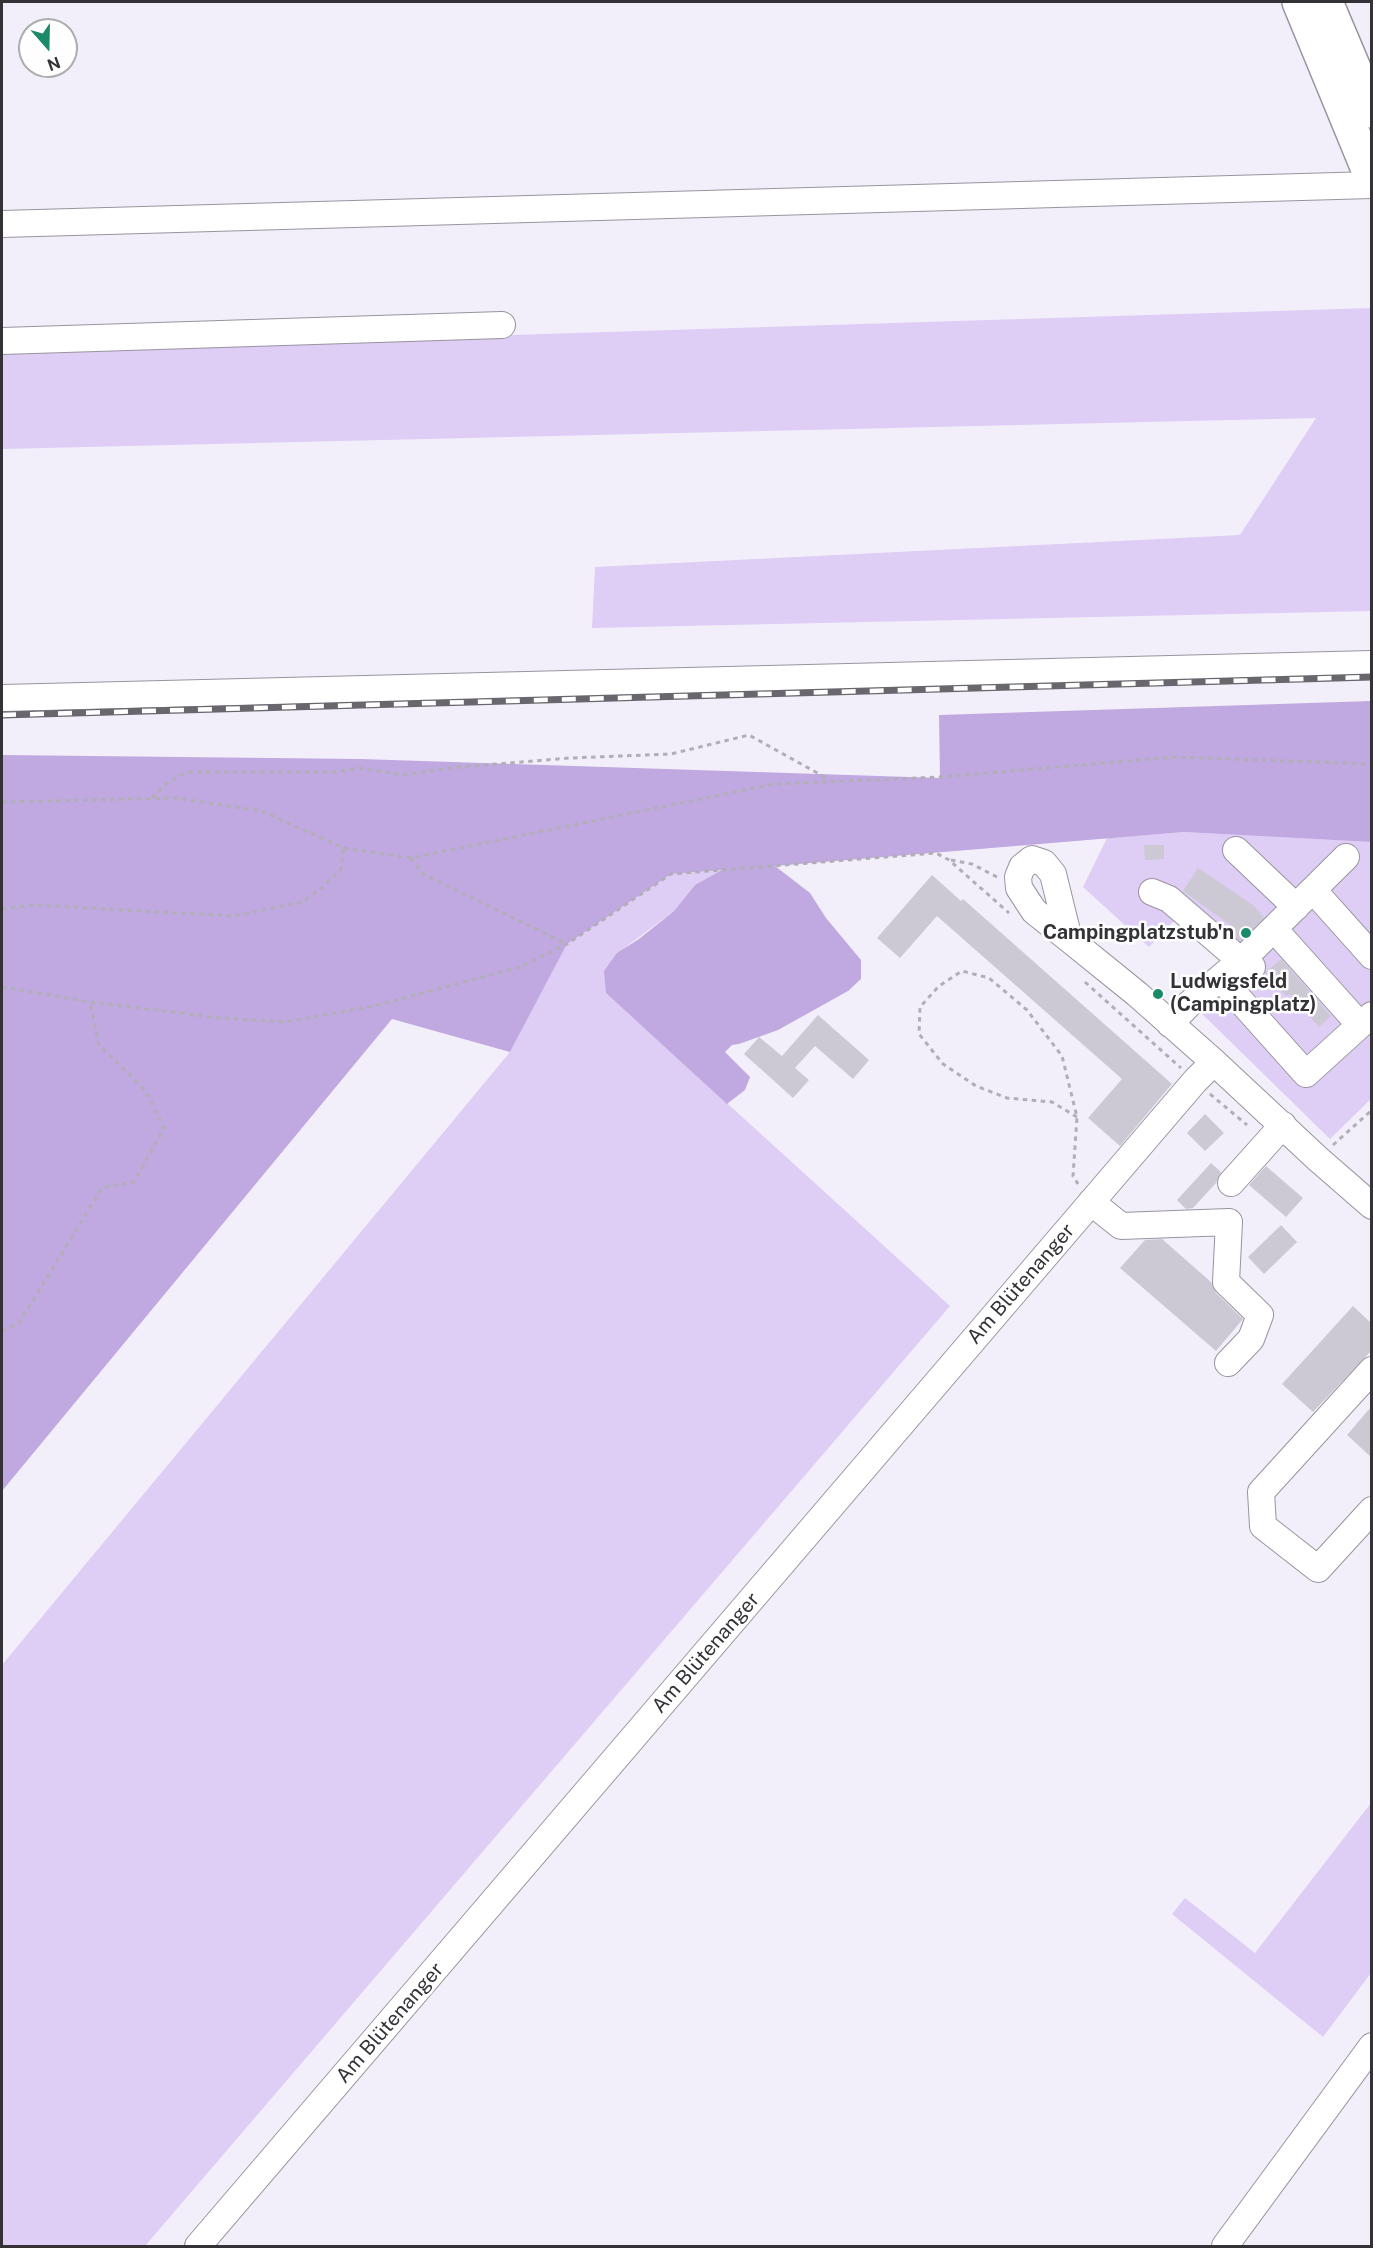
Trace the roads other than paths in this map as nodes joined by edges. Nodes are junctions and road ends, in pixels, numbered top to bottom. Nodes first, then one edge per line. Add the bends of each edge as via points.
1 (1299, 2) edge
2 (1326, 2) edge
3 (1371, 111) edge
4 (1371, 179) edge
5 (1371, 185) edge
6 (2, 224) edge
7 (502, 325) dead end
8 (2, 341) edge
9 (1371, 664) edge
10 (2, 698) edge
11 (1236, 850) dead end
12 (1346, 857) dead end
13 (1152, 892) dead end
14 (1304, 899) junction
15 (1274, 929) junction
16 (1069, 939) junction
17 (1371, 956) edge
18 (1242, 959) junction
19 (1366, 1020) edge
20 (1170, 1024) junction
21 (1214, 1062) junction
22 (1283, 1125) junction
23 (1231, 1184) dead end
24 (1091, 1203) junction
25 (1371, 1206) edge
26 (1228, 1363) dead end
27 (1371, 1370) edge
28 (1371, 1510) edge
29 (1371, 2046) edge
30 (198, 2247) edge
31 (1225, 2247) edge

1 - 4 main road
2 - 3 main road
5 - 6 street
7 - 8 street
9 - 10 street
11 - 14 street
12 - 14 street
13 - 18 street via 1169,899
14 - 15 street
14 - 17 street
15 - 18 street
15 - 19 street
16 - 16 street via 1034,911 1019,888 1022,867 1032,859 1044,863 1053,874
16 - 20 street
18 - 19 street via 1253,968 1230,989 1306,1074
18 - 20 street
20 - 21 street
21 - 22 street
21 - 24 street, Am Blütenanger
22 - 23 street
22 - 25 street
24 - 26 street via 1121,1226 1229,1222 1226,1282 1260,1315 1251,1339
24 - 30 street, Am Blütenanger
27 - 28 street via 1261,1491 1263,1526 1318,1569
29 - 31 street

